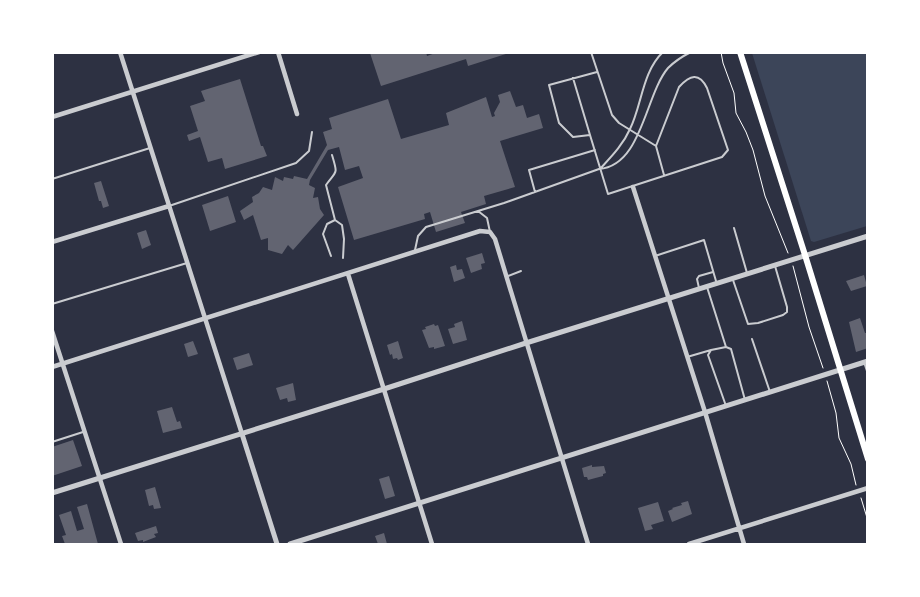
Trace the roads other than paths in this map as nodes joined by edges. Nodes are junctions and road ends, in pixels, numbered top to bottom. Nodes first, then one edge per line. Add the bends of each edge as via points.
1 (120, 52) edge
2 (259, 52) edge
3 (278, 52) edge
4 (591, 52) edge
5 (663, 52) edge
6 (691, 52) edge
7 (740, 52) edge
8 (248, 54) edge
9 (598, 72) junction
10 (573, 78) junction
11 (133, 91) junction
12 (298, 114) dead end
13 (52, 117) edge
14 (630, 130) junction
15 (312, 132) dead end
16 (590, 135) junction
17 (638, 135) junction
18 (656, 146) junction
19 (151, 148) junction
20 (595, 150) junction
21 (332, 155) dead end
22 (600, 169) junction
23 (664, 176) junction
24 (52, 179) edge
25 (633, 187) junction
26 (535, 192) junction
27 (169, 206) junction
28 (478, 211) junction
29 (335, 220) junction
30 (734, 228) dead end
31 (490, 232) junction
32 (868, 236) edge
33 (52, 242) edge
34 (415, 252) junction
35 (805, 255) junction
36 (331, 256) dead end
37 (655, 256) junction
38 (343, 258) dead end
39 (187, 264) junction
40 (774, 265) junction
41 (521, 271) dead end
42 (713, 272) junction
43 (747, 273) junction
44 (348, 274) junction
45 (506, 277) junction
46 (732, 278) junction
47 (716, 283) junction
48 (707, 286) junction
49 (700, 288) junction
50 (668, 298) junction
51 (52, 304) edge
52 (205, 319) junction
53 (52, 331) edge
54 (752, 339) dead end
55 (526, 342) junction
56 (726, 347) junction
57 (711, 350) junction
58 (687, 357) junction
59 (866, 362) edge
60 (63, 364) junction
61 (52, 367) edge
62 (840, 370) junction
63 (868, 374) edge
64 (384, 389) junction
65 (770, 392) junction
66 (746, 400) junction
67 (726, 406) junction
68 (705, 412) junction
69 (85, 431) junction
70 (242, 434) junction
71 (52, 442) edge
72 (562, 459) junction
73 (868, 460) edge
74 (100, 479) junction
75 (868, 488) edge
76 (52, 494) edge
77 (420, 504) junction
78 (739, 529) junction
79 (120, 544) edge
80 (277, 544) edge
81 (290, 544) edge
82 (432, 544) edge
83 (588, 544) edge
84 (689, 544) edge
85 (744, 544) edge

1 - 11 street
2 - 8 street
3 - 12 street
4 - 9 lane
5 - 14 lane via 645,81
6 - 17 lane via 668,68 656,88
7 - 35 main road
8 - 11 street
9 - 10 lane
9 - 14 lane via 612,114
10 - 16 lane
10 - 16 lane via 549,85 560,123 573,137
11 - 13 street
11 - 19 street
14 - 17 lane
14 - 22 lane
15 - 27 lane via 309,151 296,163
16 - 20 lane
17 - 18 lane
17 - 22 lane via 622,160 610,168
18 - 23 lane
18 - 23 lane via 679,87 686,79 703,78 728,150 722,158
19 - 24 lane
19 - 27 street
20 - 22 lane
20 - 26 lane via 529,170
21 - 29 lane via 336,170 326,185
22 - 25 lane via 608,194
22 - 26 lane
23 - 25 lane
25 - 37 street
26 - 28 lane
27 - 33 street
27 - 39 street
28 - 31 lane via 486,218
28 - 34 lane via 426,226 418,236
29 - 36 lane via 328,224 323,234
29 - 38 lane via 342,225
30 - 43 lane
31 - 34 street via 480,231
31 - 45 street
32 - 35 street
34 - 44 street
35 - 40 street
35 - 62 main road
37 - 42 lane via 704,240
37 - 50 street
39 - 51 lane
39 - 52 street
40 - 43 street
40 - 46 lane via 786,312 758,323 748,324
41 - 45 lane
42 - 47 lane
42 - 49 lane via 699,276
43 - 46 street
44 - 52 street
44 - 64 street
45 - 55 street
46 - 47 street
47 - 48 street
48 - 49 street
48 - 56 lane
49 - 50 street
50 - 55 street
50 - 58 street
52 - 60 street
52 - 70 street
53 - 60 street
54 - 65 lane
55 - 64 street
55 - 72 street
56 - 57 lane
56 - 66 lane via 730,349
57 - 58 lane
57 - 67 lane via 708,355
58 - 68 street
59 - 62 street
59 - 63 lane
60 - 61 street
60 - 69 street
62 - 65 street
62 - 73 main road
64 - 70 street
64 - 77 street
65 - 66 street
66 - 67 street
67 - 68 street
68 - 72 street
68 - 78 street
69 - 71 lane
69 - 74 street
70 - 74 street
70 - 80 street
72 - 77 street
72 - 83 street
74 - 76 street
74 - 79 street
75 - 78 street
77 - 81 street
77 - 82 street
78 - 84 street
78 - 85 street

